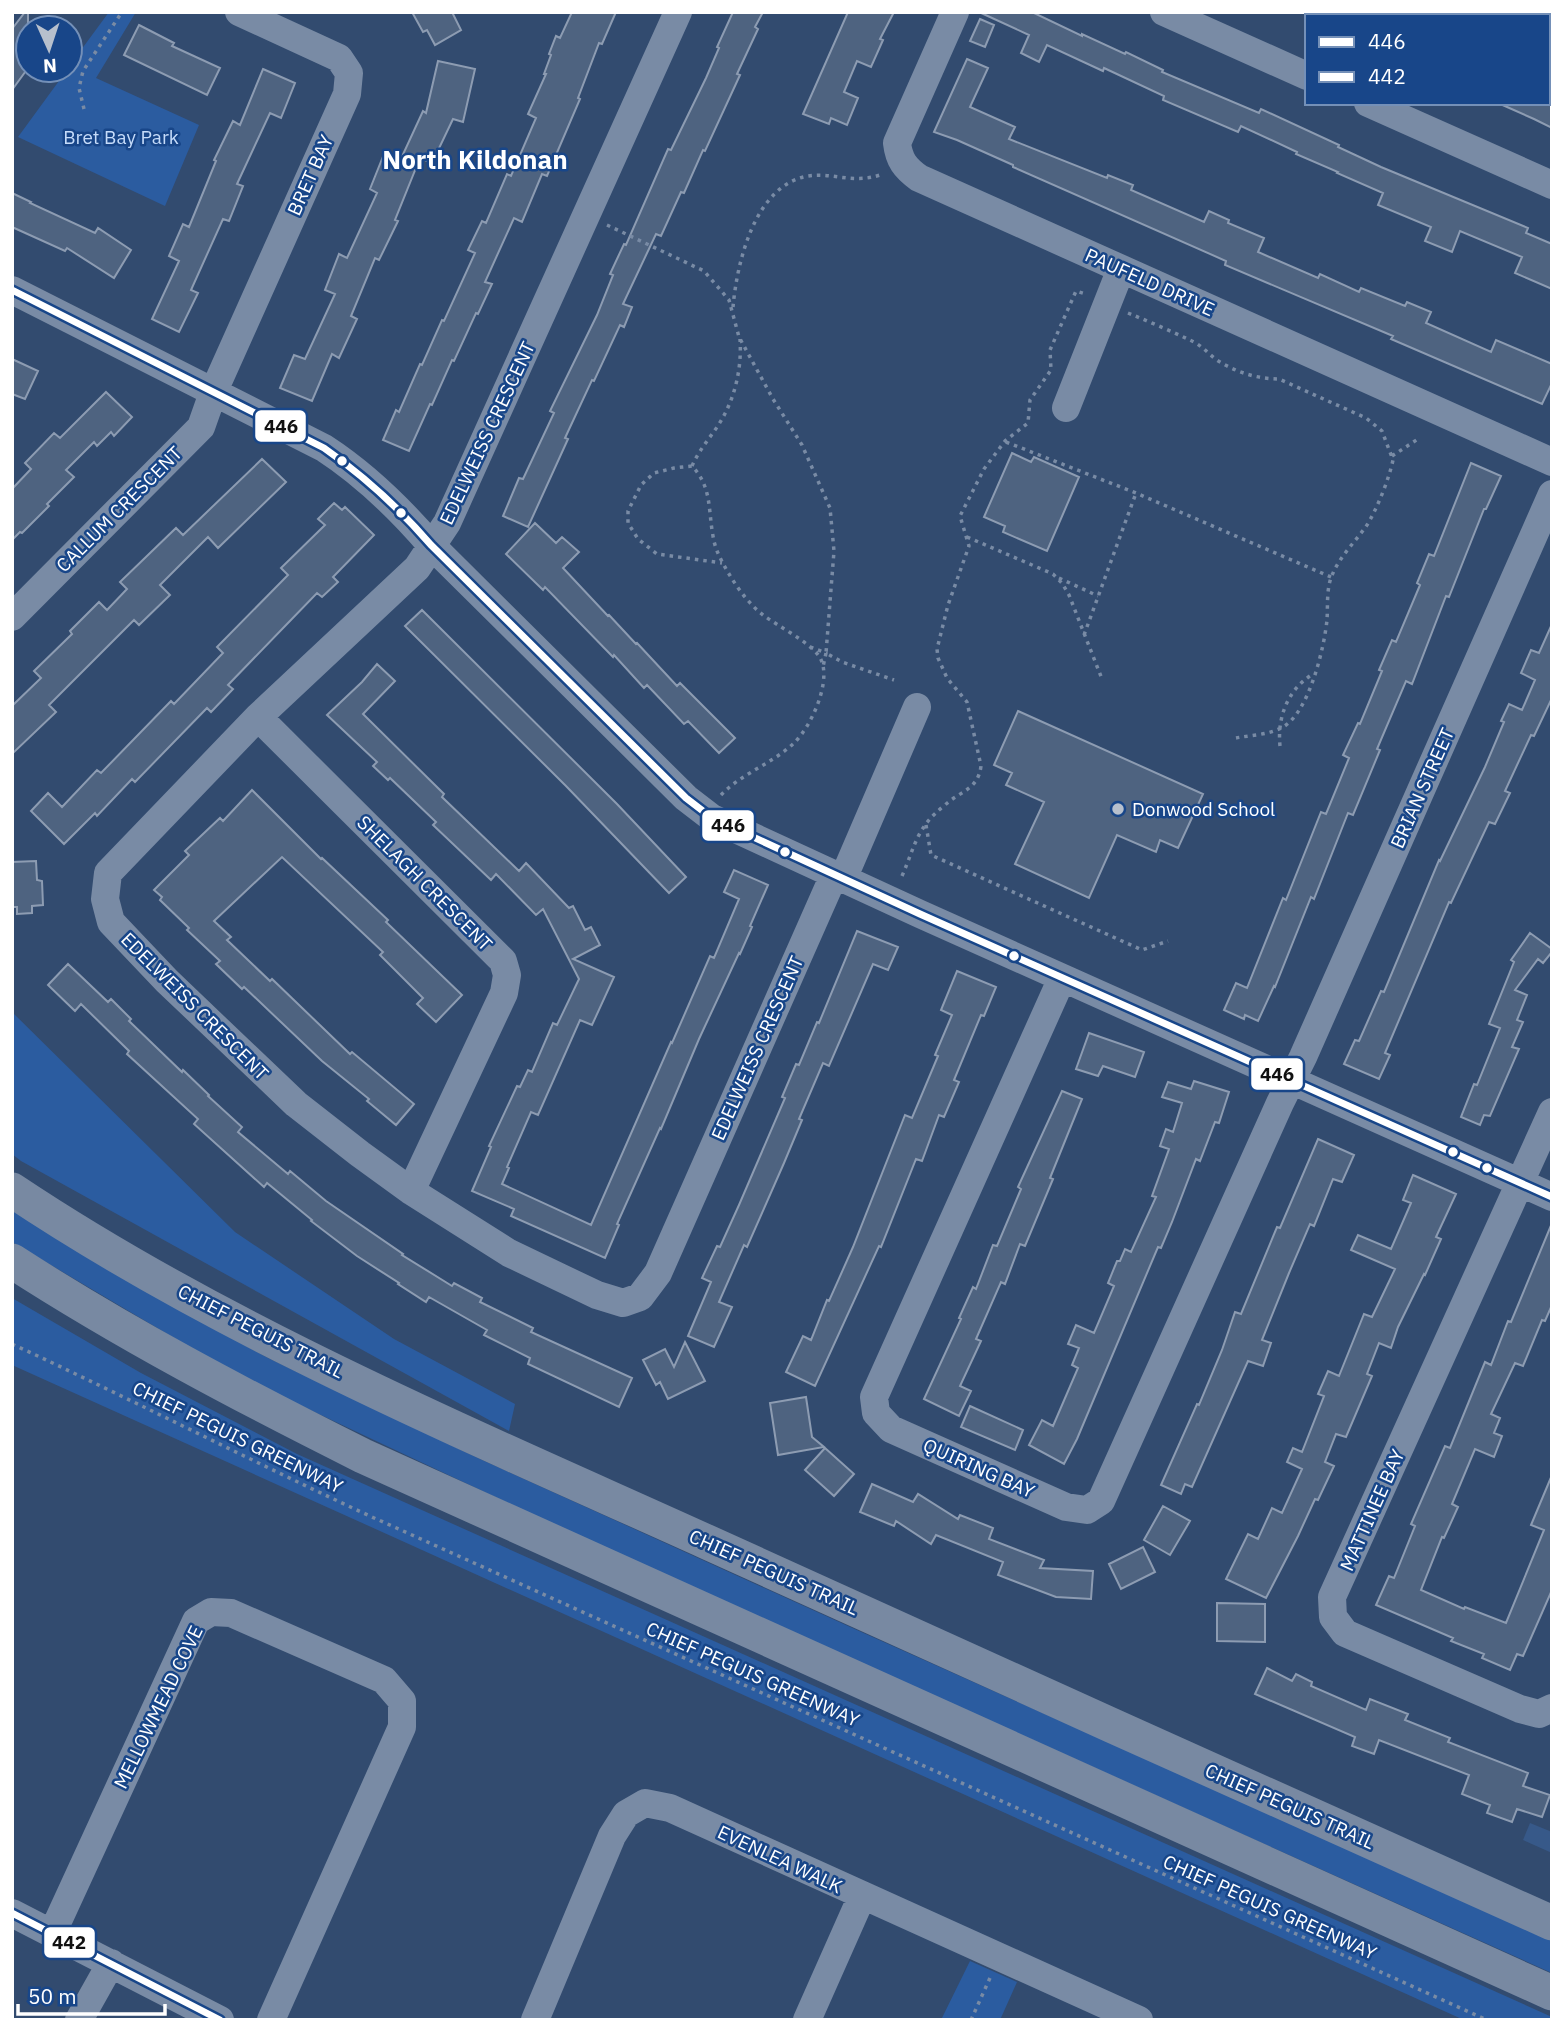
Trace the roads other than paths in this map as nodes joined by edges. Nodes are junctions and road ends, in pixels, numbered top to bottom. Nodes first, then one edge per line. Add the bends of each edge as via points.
1 (239, 12) edge
2 (678, 12) edge
3 (955, 12) edge
4 (1164, 12) edge
5 (1305, 75) edge
6 (1372, 105) edge
7 (1552, 186) edge
8 (1121, 269) junction
9 (12, 290) edge
10 (213, 393) junction
11 (1066, 408) dead end
12 (1552, 462) edge
13 (1552, 494) edge
14 (432, 545) junction
15 (12, 617) edge
16 (917, 707) dead end
17 (258, 717) junction
18 (838, 877) junction
19 (1062, 978) junction
20 (1292, 1081) junction
21 (1552, 1112) edge
22 (1520, 1183) junction
23 (12, 1190) edge
24 (411, 1191) junction
25 (1552, 1197) edge
26 (12, 1261) edge
27 (1552, 1708) edge
28 (863, 1896) junction
29 (12, 1913) edge
30 (1552, 1923) edge
31 (52, 1934) junction
32 (110, 1963) junction
33 (1552, 1993) edge
34 (79, 2020) edge
35 (220, 2020) edge
36 (271, 2020) edge
37 (535, 2020) edge
38 (807, 2020) edge
39 (1139, 2020) edge

1 - 10 street, BRET BAY via 339,58 349,73 347,94
2 - 14 street, EDELWEISS CRESCENT via 447,523
3 - 8 street, PAUFELD DRIVE via 901,132 899,159 919,178
4 - 5 street
6 - 7 street
8 - 11 street
8 - 12 street, PAUFELD DRIVE
9 - 10 street
10 - 14 street via 347,463
10 - 15 street, CALLUM CRESCENT via 201,426
13 - 20 street, BRIAN STREET
14 - 17 street, EDELWEISS CRESCENT via 418,568
14 - 18 street via 686,798 727,826
16 - 18 street, EDELWEISS CRESCENT
17 - 24 street, SHELAGH CRESCENT via 503,961 507,975 503,993
17 - 24 street, EDELWEISS CRESCENT via 108,873 105,900 111,922 296,1104
18 - 19 street
18 - 24 street, EDELWEISS CRESCENT via 657,1273 640,1297 623,1303 597,1295 509,1253
19 - 20 street
19 - 20 street, QUIRING BAY via 881,1378 874,1397 876,1413 891,1429 1066,1507 1087,1510 1101,1501
20 - 22 street
21 - 22 street, MATTINEE BAY
22 - 25 street
22 - 27 street, MATTINEE BAY via 1332,1597 1333,1617 1345,1633 1520,1709 1539,1714
23 - 30 main road, CHIEF PEGUIS TRAIL via 182,1292 458,1429
26 - 33 main road via 152,1346 375,1462
28 - 37 street, EVENLEA WALK via 670,1808 645,1803 626,1814 612,1836
28 - 38 street
28 - 39 street, EVENLEA WALK
29 - 31 street
31 - 32 street
31 - 36 street, MELLOWMEAD COVE via 196,1621 211,1612 231,1613 384,1680 402,1701 402,1727
32 - 34 street
32 - 35 street

